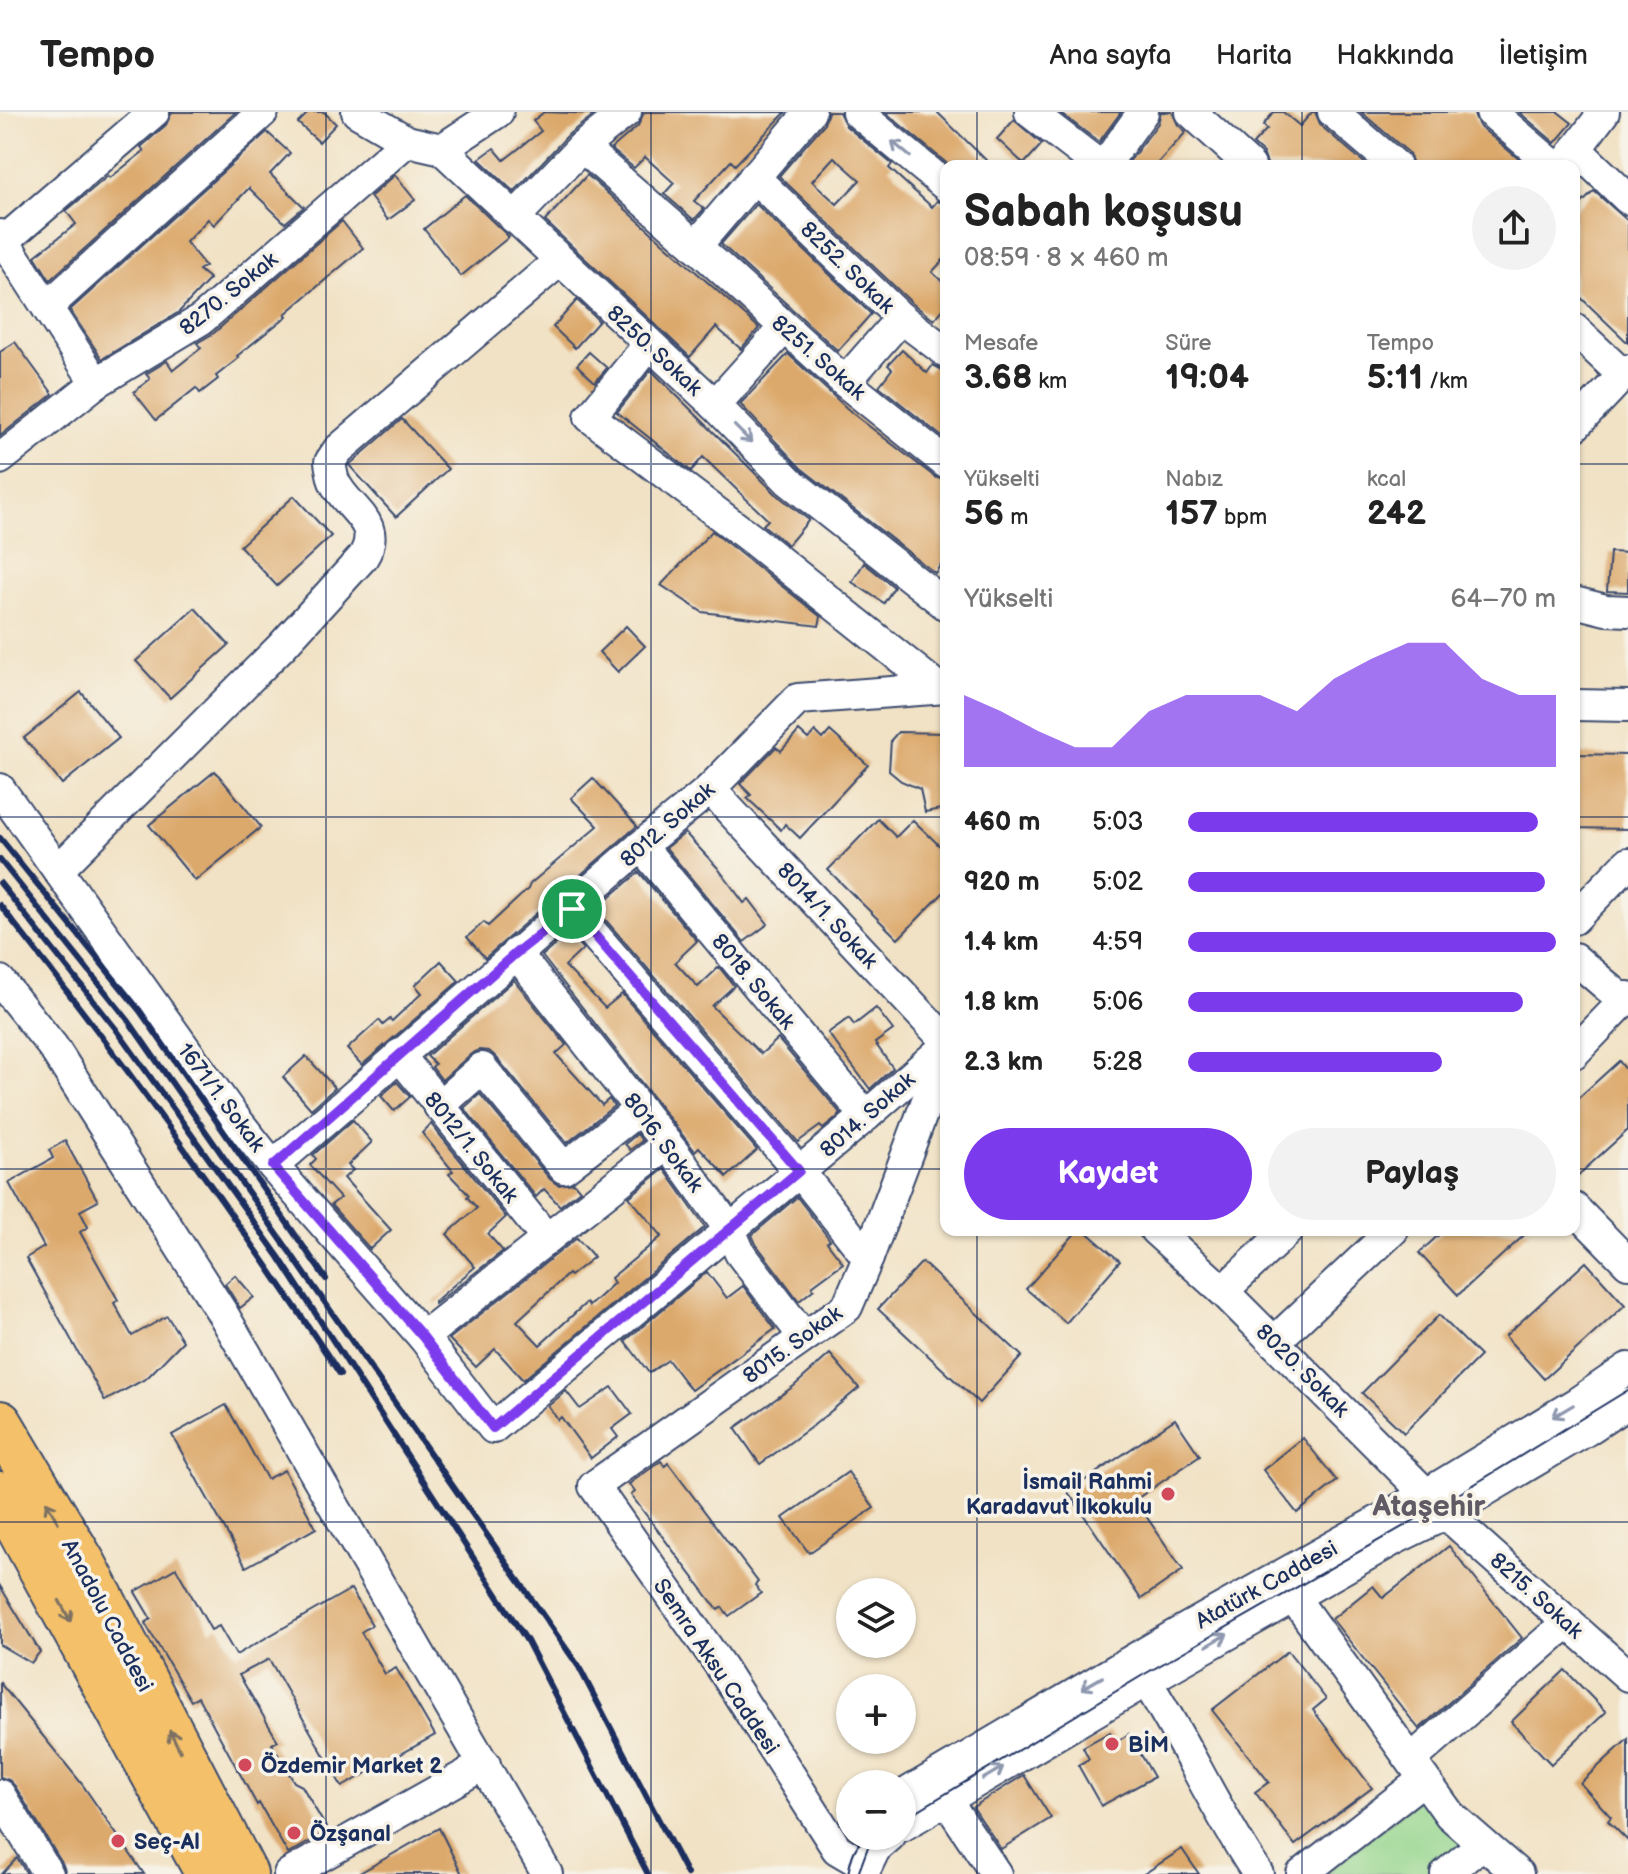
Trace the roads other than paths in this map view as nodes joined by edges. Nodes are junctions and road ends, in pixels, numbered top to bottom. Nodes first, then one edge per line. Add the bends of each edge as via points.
1 (154, 112) edge
2 (263, 112) edge
3 (357, 112) edge
4 (498, 112) edge
5 (626, 112) edge
6 (810, 112) edge
7 (857, 112) edge
8 (1030, 112) edge
9 (1143, 112) edge
10 (1191, 112) edge
11 (1333, 112) edge
12 (1491, 112) edge
13 (1604, 112) edge
14 (407, 141) junction
15 (582, 147) junction
16 (442, 149) junction
17 (1094, 160) edge
18 (1107, 160) edge
19 (1243, 160) edge
20 (1389, 160) edge
21 (1565, 160) edge
22 (1580, 169) edge
23 (754, 177) junction
24 (940, 181) edge
25 (1628, 199) edge
26 (514, 218) junction
27 (2, 238) edge
28 (696, 246) junction
29 (559, 261) junction
30 (47, 307) junction
31 (901, 318) junction
32 (784, 328) junction
33 (1580, 334) edge
34 (649, 344) junction
35 (940, 347) edge
36 (1625, 373) edge
37 (845, 382) junction
38 (96, 383) junction
39 (715, 405) junction
40 (1580, 421) edge
41 (940, 458) edge
42 (0, 459) edge
43 (940, 600) edge
44 (1580, 604) edge
45 (1628, 611) edge
46 (940, 686) edge
47 (940, 687) edge
48 (1580, 705) edge
49 (1628, 706) edge
50 (0, 789) edge
51 (710, 789) junction
52 (641, 846) junction
53 (1628, 863) edge
54 (58, 870) junction
55 (572, 909) junction
56 (1580, 913) edge
57 (516, 953) junction
58 (1580, 963) edge
59 (0, 981) edge
60 (1626, 999) edge
61 (940, 1038) edge
62 (1580, 1047) edge
63 (940, 1050) edge
64 (399, 1055) junction
65 (940, 1061) edge
66 (439, 1106) junction
67 (640, 1109) junction
68 (866, 1116) junction
69 (667, 1144) junction
70 (273, 1166) junction
71 (799, 1171) junction
72 (1580, 1214) edge
73 (730, 1230) junction
74 (1162, 1236) edge
75 (1282, 1236) edge
76 (1387, 1236) edge
77 (546, 1238) junction
78 (868, 1258) junction
79 (1628, 1263) edge
80 (1223, 1291) junction
81 (423, 1337) junction
82 (804, 1337) junction
83 (1274, 1342) junction
84 (1626, 1373) edge
85 (1628, 1403) edge
86 (0, 1423) edge
87 (493, 1428) joint
88 (594, 1486) joint
89 (0, 1494) edge
90 (1437, 1504) junction
91 (1286, 1587) junction
92 (1568, 1622) junction
93 (1139, 1670) junction
94 (1628, 1676) edge
95 (485, 1764) junction
96 (1418, 1769) junction
97 (938, 1790) junction
98 (916, 1794) edge
99 (0, 1795) edge
100 (916, 1812) edge
101 (1482, 1844) junction
102 (875, 1850) edge
103 (840, 1851) edge
104 (865, 1870) edge
105 (48, 1874) edge
106 (208, 1874) edge
107 (245, 1874) edge
108 (289, 1874) edge
109 (547, 1874) edge
110 (996, 1874) edge
111 (1258, 1874) edge
112 (1302, 1874) edge
113 (1446, 1874) edge
114 (1518, 1874) edge

1 - 27 street
2 - 30 street
3 - 14 street
4 - 16 street
5 - 15 street
6 - 23 street
24 -> 7 street
8 - 17 street
9 - 18 street
10 - 19 street
11 - 20 street
12 - 21 street
13 - 21 street
14 - 16 street
14 - 38 street, 8270. Sokak via 202,319
15 - 26 street
15 - 28 street, 8251. Sokak
16 - 26 street, 8250. Sokak
22 - 25 street
23 - 28 street
23 - 31 street, 8252. Sokak
26 - 29 street, 8250. Sokak
27 - 30 street
28 - 32 street, 8251. Sokak
29 - 34 street, 8250. Sokak
29 - 54 street via 338,450 330,462 334,482 366,524 371,546 281,647
30 - 38 street
31 - 35 street, 8252. Sokak
31 - 37 street
32 - 37 street, 8251. Sokak
32 - 39 street
33 - 36 street
34 - 39 street, 8250. Sokak
34 - 46 street via 590,417
36 - 40 street
37 - 41 street, 8251. Sokak
38 - 42 street, 8270. Sokak
39 -> 43 street, 8250. Sokak via 789,481
44 - 45 street
47 - 51 street, 8012. Sokak via 798,699
48 - 49 street
50 - 54 street, 1671/1. Sokak
51 - 52 street, 8012. Sokak
51 - 61 street, 8014/1. Sokak
52 - 55 street, 8012. Sokak
52 - 68 street, 8018. Sokak
53 - 56 street
54 - 70 street, 1671/1. Sokak
55 - 57 street, 8012. Sokak
55 - 71 street
57 - 64 street, 8012. Sokak
57 - 67 street, 8016. Sokak
58 - 60 street
59 - 95 street via 53,1047 206,1288
60 - 62 street
63 - 68 street, 8014. Sokak
64 - 66 street, 8012/1. Sokak
64 - 70 street, 8012. Sokak
65 - 78 street, 8015. Sokak
66 - 67 street via 482,1068 564,1168
66 - 77 street, 8012/1. Sokak
67 - 69 street, 8016. Sokak
68 - 71 street, 8014. Sokak
69 - 73 street, 8016. Sokak
69 - 77 street
70 - 81 street, 1671/1. Sokak
71 - 73 street, 8014. Sokak
71 - 78 street
72 - 79 street
73 - 82 street, 8016. Sokak via 740,1253
73 - 87 street, 8014. Sokak
74 - 80 street, 8020. Sokak
75 - 80 street
76 - 83 street
77 - 81 street
78 - 82 street, 8015. Sokak via 847,1307
80 - 83 street, 8020. Sokak
81 - 87 street, 1671/1. Sokak
82 - 88 street, 8015. Sokak
83 - 90 street, 8020. Sokak
84 -> 90 street, Atatürk Caddesi
85 - 90 street, Atatürk Caddesi via 1587,1430
107 -> 86 highway, Anadolu Caddesi via 85,1566
88 - 103 street, Semra Aksu Caddesi via 721,1667
89 -> 106 highway, Anadolu Caddesi
90 - 91 street, Atatürk Caddesi via 1395,1539
90 - 92 street, 8215. Sokak
91 - 93 street, Atatürk Caddesi
91 - 96 street
92 - 94 street, 8215. Sokak
92 - 96 street
93 - 97 street, Atatürk Caddesi
93 - 111 street
95 - 108 street
95 - 109 street
96 - 101 street via 1450,1815
96 - 112 street
97 - 98 street, Atatürk Caddesi
97 - 100 street, Atatürk Caddesi
97 - 110 street
99 - 105 street
101 - 113 street
101 - 114 street
102 - 104 street
103 - 104 street, Semra Aksu Caddesi

